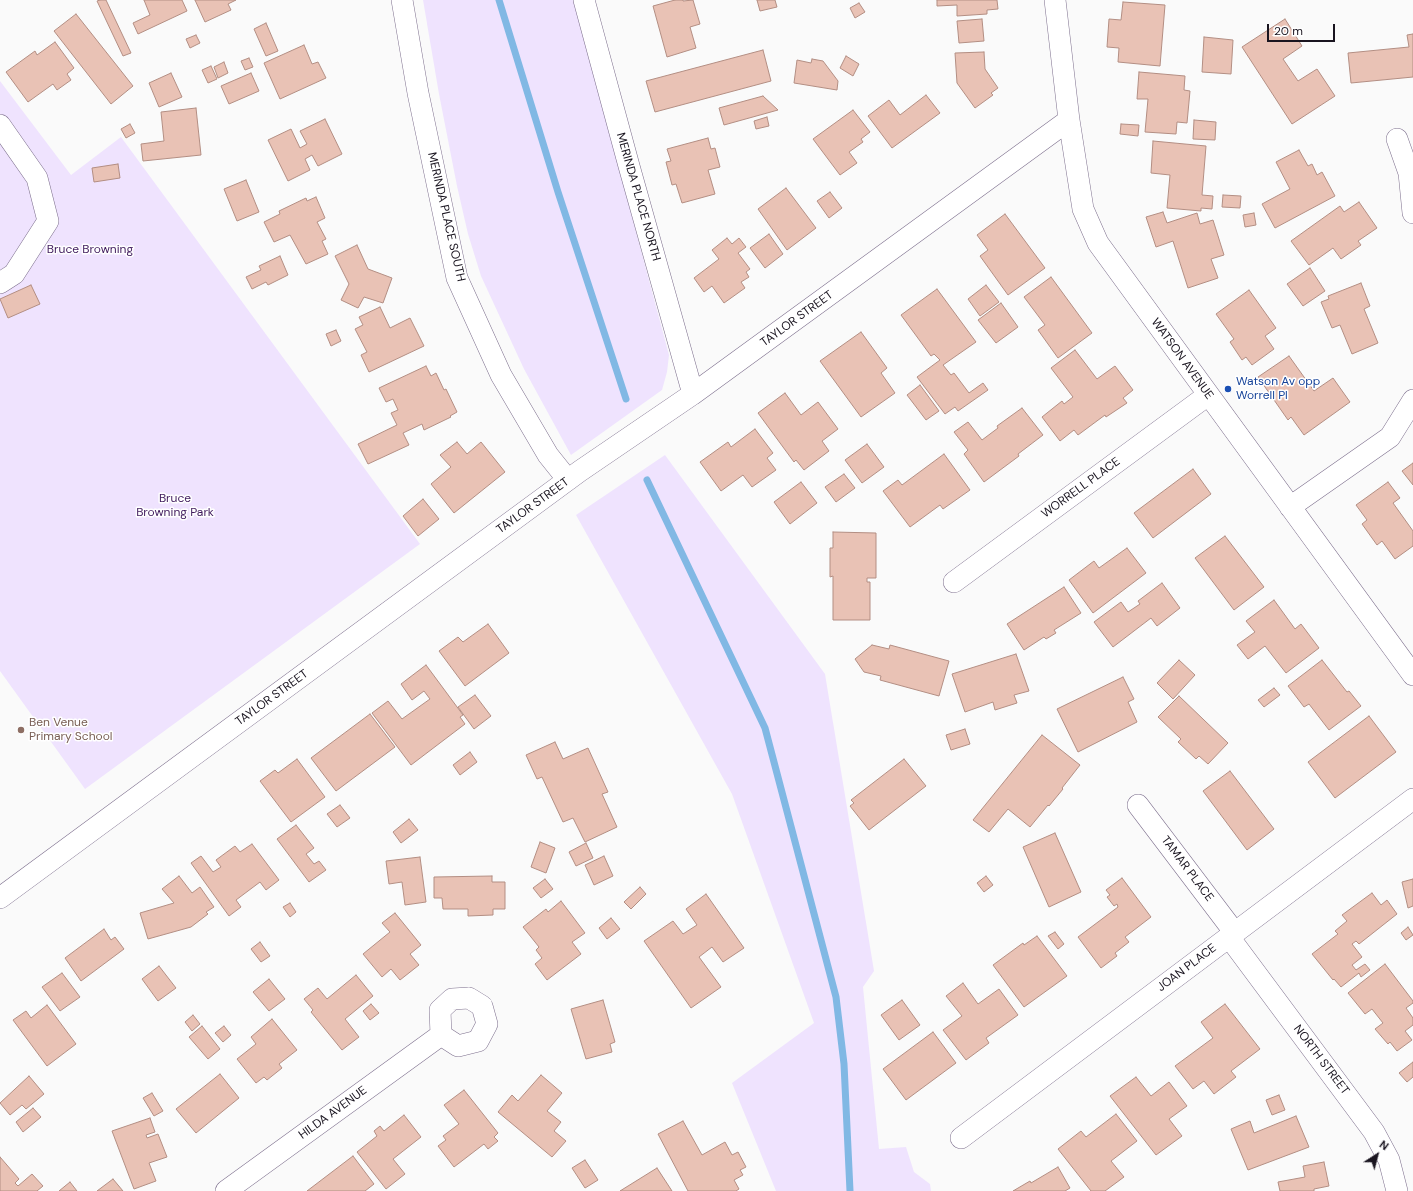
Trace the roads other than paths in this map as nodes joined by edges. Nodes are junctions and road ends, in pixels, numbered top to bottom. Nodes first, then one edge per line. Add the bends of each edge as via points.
1 (402, 0) edge
2 (584, 0) edge
3 (1055, 0) edge
4 (1069, 120) junction
5 (0, 126) edge
6 (1397, 139) dead end
7 (1413, 213) edge
8 (0, 283) edge
9 (693, 394) junction
10 (1208, 395) junction
11 (1413, 400) edge
12 (568, 480) junction
13 (1290, 507) junction
14 (954, 582) dead end
15 (1413, 675) edge
16 (1413, 799) edge
17 (1138, 805) dead end
18 (0, 898) edge
19 (1232, 935) junction
20 (441, 1035) dead end
21 (961, 1138) dead end
22 (226, 1191) edge
23 (1397, 1191) edge

1 - 12 street, MERINDA PLACE SOUTH via 418,93 458,278 501,375 548,455
2 - 9 street, MERINDA PLACE NORTH
3 - 4 street, WATSON AVENUE
4 - 9 street, TAYLOR STREET
4 - 10 street, WATSON AVENUE via 1083,209 1098,243
5 - 8 street via 37,178 48,221 14,274
6 - 7 street via 1409,173
9 - 12 street, TAYLOR STREET
10 - 13 street, WATSON AVENUE
10 - 14 street, WORRELL PLACE
11 - 13 street via 1390,437
12 - 18 street, TAYLOR STREET
13 - 15 street, WATSON AVENUE
16 - 19 street, JOAN PLACE
17 - 19 street, TAMAR PLACE
19 - 21 street, JOAN PLACE
19 - 23 street, NORTH STREET via 1374,1132 1388,1160
20 - 22 street, HILDA AVENUE

